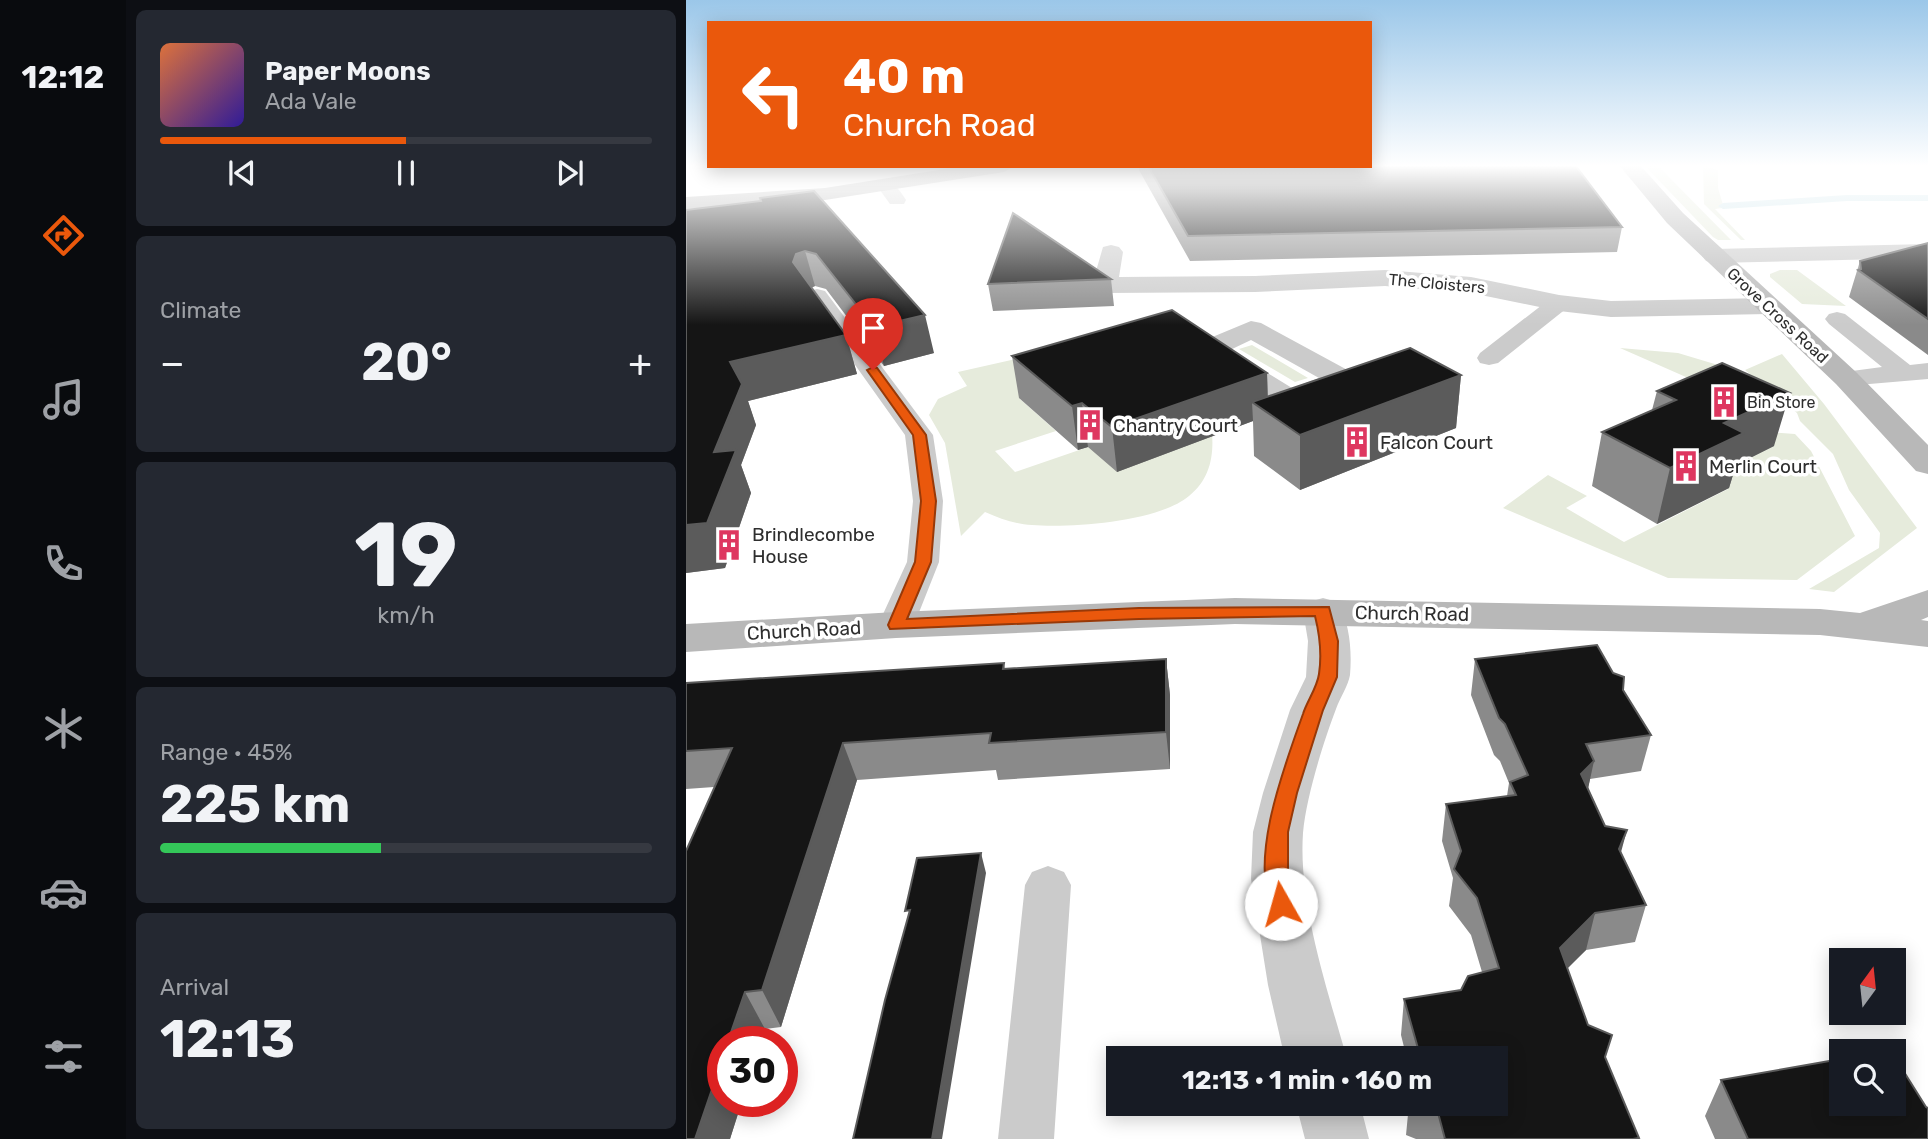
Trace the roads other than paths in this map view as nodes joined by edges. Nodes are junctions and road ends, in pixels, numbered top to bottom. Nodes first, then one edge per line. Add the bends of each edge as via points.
1 (1675, 218) edge
2 (1928, 251) edge
3 (1111, 252) dead end
4 (1714, 256) junction
5 (1255, 284) junction
6 (816, 296) edge
7 (1559, 303) junction
8 (1768, 306) junction
9 (1837, 319) dead end
10 (1251, 329) dead end
11 (1489, 358) dead end
12 (1916, 372) edge
13 (1846, 378) junction
14 (1928, 464) edge
15 (1928, 603) edge
16 (1323, 611) junction
17 (896, 625) junction
18 (1864, 625) junction
19 (1928, 634) edge
20 (687, 639) edge
21 (1048, 885) dead end
22 (1313, 1046) edge
23 (1331, 1116) edge
24 (1026, 1139) edge
25 (1337, 1139) edge

1 - 4 main road, Grove Cross Road
2 - 4 street
3 - 5 street, The Cloisters via 1102,295
4 - 8 main road, Grove Cross Road
5 - 7 street, The Cloisters via 1429,280
5 - 10 street
6 - 17 lane via 919,435 928,501 923,562
7 - 8 street, The Cloisters via 1611,309
7 - 11 lane
8 - 13 main road, Grove Cross Road
9 - 12 lane
12 - 13 lane
13 - 14 main road, Grove Cross Road
15 - 18 main road
16 - 17 main road, Church Road via 1139,613
16 - 18 main road, Church Road
16 - 22 street via 1329,641 1328,677 1313,710 1278,832 1277,879
17 - 20 main road, Church Road
18 - 19 main road, Church Road
21 - 24 lane
23 - 25 street

